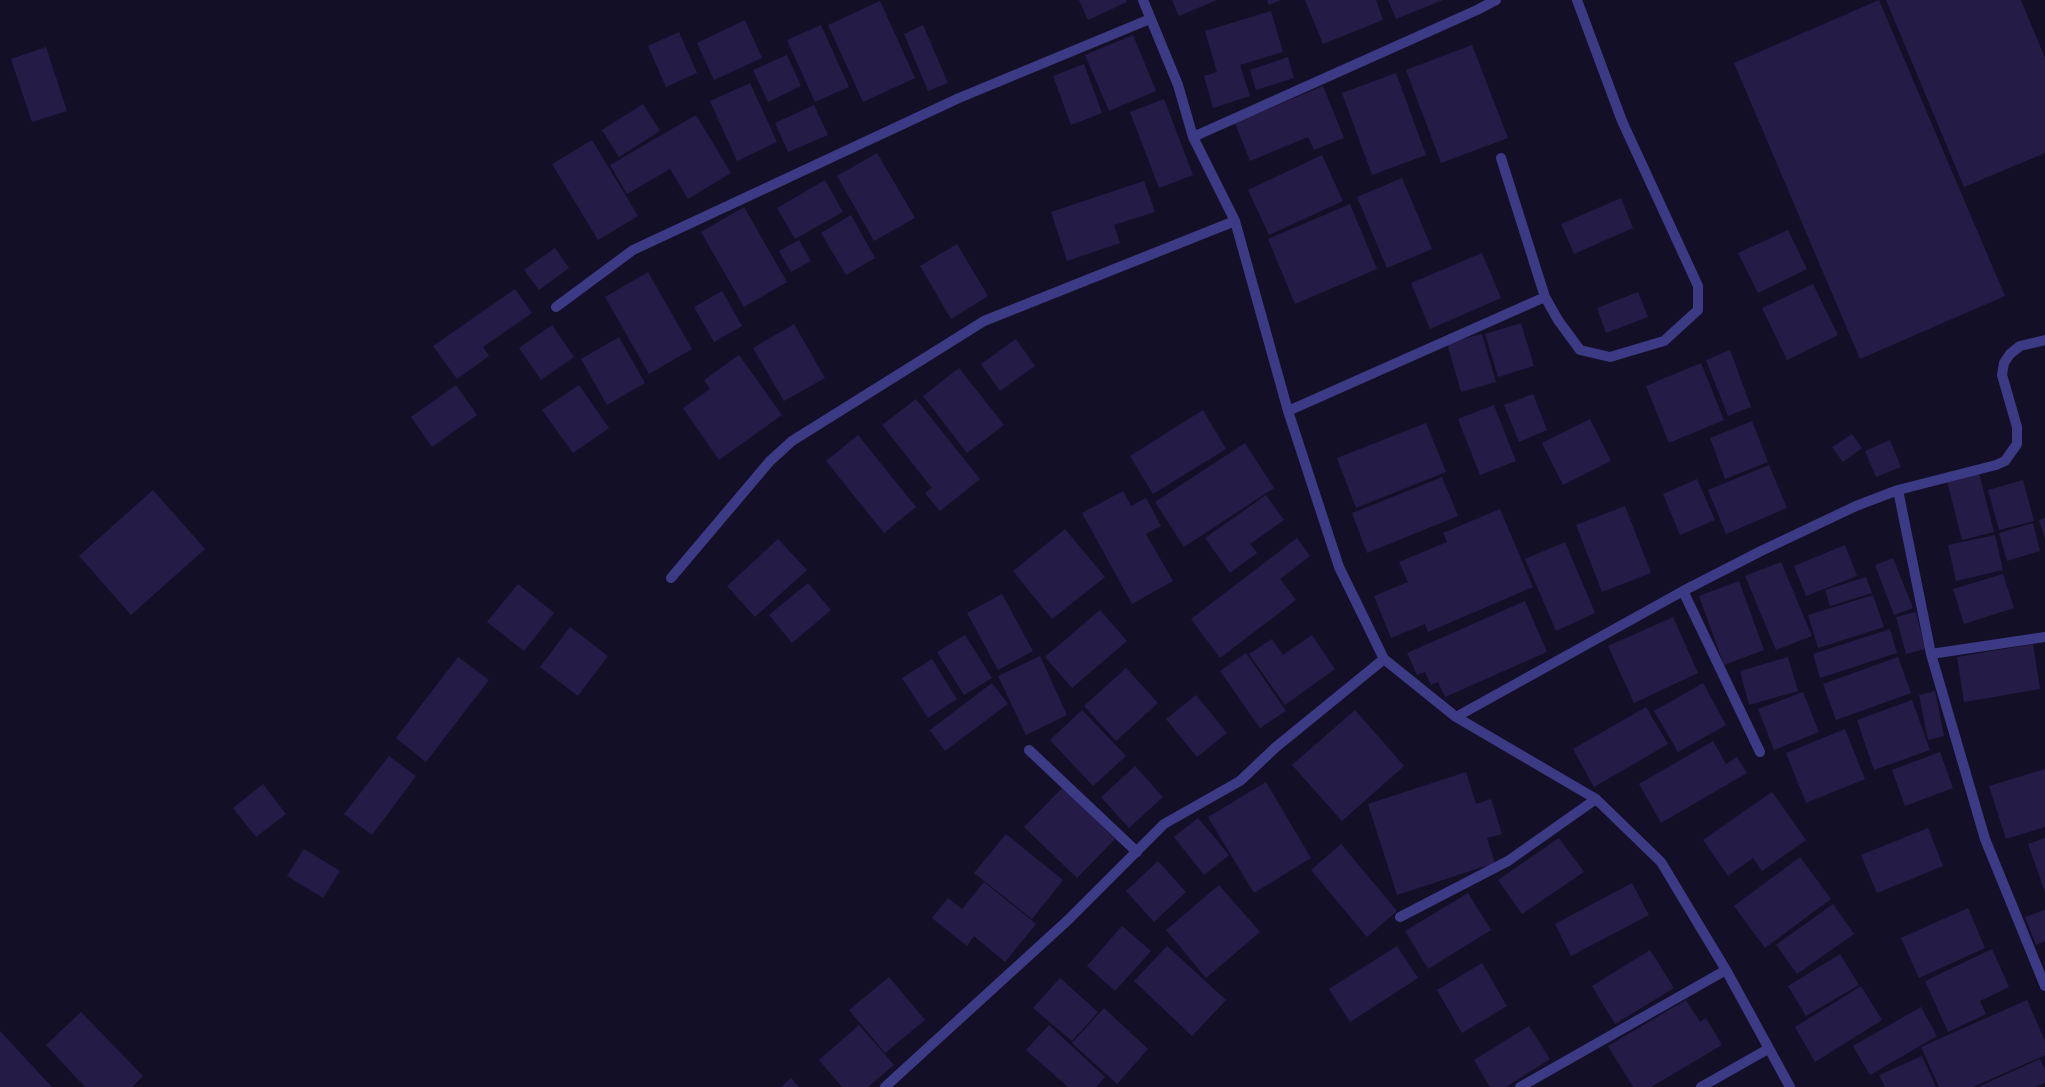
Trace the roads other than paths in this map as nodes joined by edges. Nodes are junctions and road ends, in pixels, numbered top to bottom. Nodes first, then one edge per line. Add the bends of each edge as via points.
1 (1143, 0) edge
2 (1496, 0) edge
3 (1577, 0) edge
4 (1150, 19) junction
5 (1193, 137) junction
6 (1501, 158) dead end
7 (1235, 221) junction
8 (1545, 297) junction
9 (556, 307) dead end
10 (2045, 340) edge
11 (1288, 411) junction
12 (1898, 490) junction
13 (671, 578) dead end
14 (1683, 591) junction
15 (2045, 637) edge
16 (1931, 654) junction
17 (1384, 659) junction
18 (1456, 718) junction
19 (1029, 750) dead end
20 (1760, 752) dead end
21 (1596, 799) junction
22 (1137, 852) junction
23 (1400, 917) dead end
24 (1726, 970) junction
25 (2045, 986) edge
26 (1768, 1049) junction
27 (885, 1087) edge
28 (1520, 1087) edge
29 (1701, 1087) edge
30 (1790, 1087) edge

1 - 4 street
2 - 5 street
3 - 8 street via 1622,121 1698,286 1698,310 1664,341 1610,357 1580,350
4 - 5 street via 1178,85
4 - 9 street via 959,98 633,250
5 - 7 street
6 - 8 street
7 - 11 street
7 - 13 street via 984,322 792,441 770,461
8 - 11 street
10 - 12 street via 2020,346 2004,363 2002,375 2017,426 2017,444 2005,461
11 - 17 street via 1339,567
12 - 14 street via 1856,506
12 - 16 street
14 - 18 street
14 - 20 street
15 - 16 street
16 - 25 street via 1985,839
17 - 18 street
17 - 22 street via 1276,747 1240,781 1164,824
18 - 21 street
19 - 22 street
21 - 23 street via 1508,861
21 - 24 street via 1661,862
22 - 27 street via 1068,920
24 - 26 street
24 - 28 street
26 - 29 street
26 - 30 street

